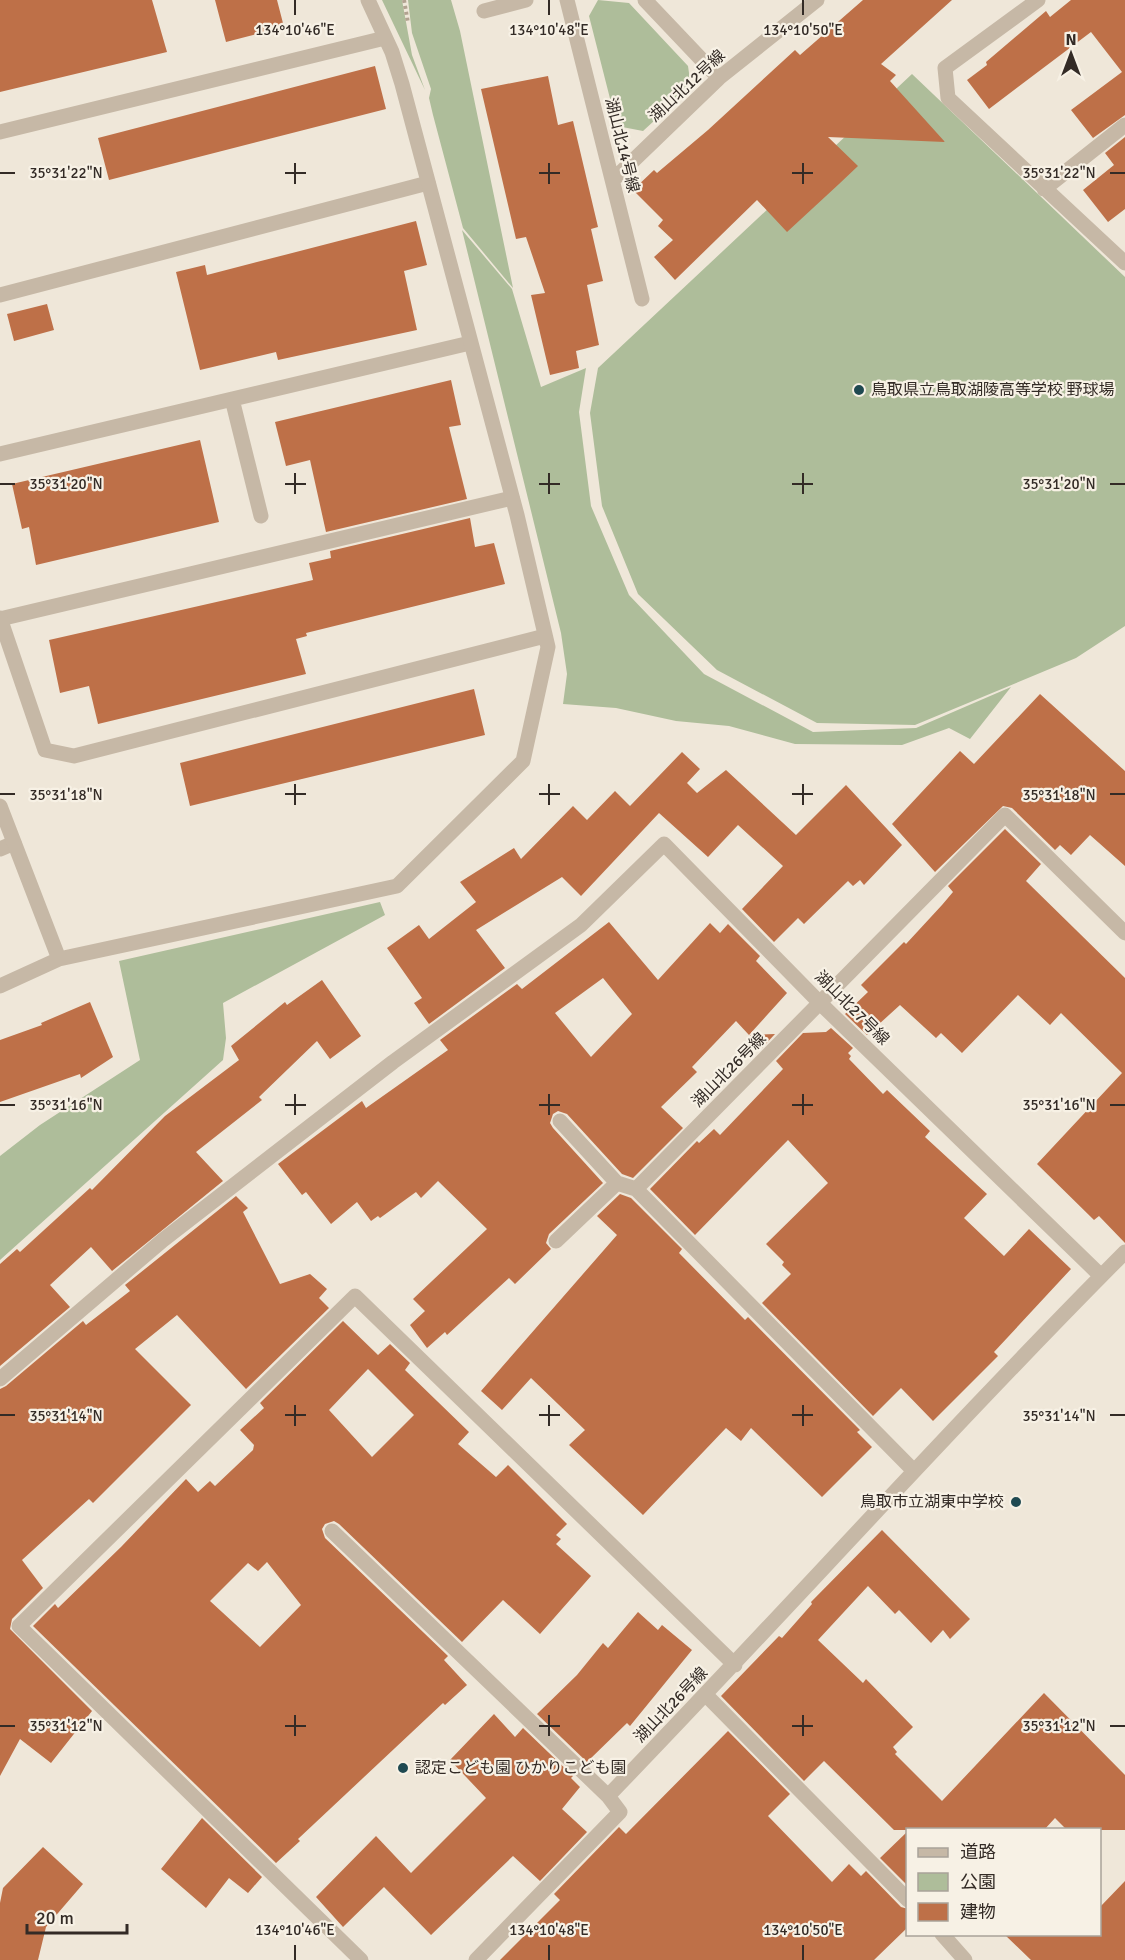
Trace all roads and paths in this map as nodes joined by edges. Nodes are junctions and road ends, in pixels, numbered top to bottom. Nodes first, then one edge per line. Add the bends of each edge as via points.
1 (368, 0) edge
2 (526, 0) edge
3 (567, 0) edge
4 (645, 0) edge
5 (817, 0) edge
6 (1038, 0) edge
7 (484, 11) dead end
8 (386, 38) junction
9 (719, 78) junction
10 (1125, 125) edge
11 (0, 132) edge
12 (613, 180) junction
13 (428, 183) junction
14 (1044, 189) junction
15 (1125, 263) edge
16 (0, 295) edge
17 (642, 299) dead end
18 (470, 343) junction
19 (232, 399) junction
20 (0, 454) edge
21 (512, 498) junction
22 (261, 516) dead end
23 (0, 619) edge
24 (545, 636) junction
25 (0, 806) edge
26 (7, 846) edge
27 (1125, 933) edge
28 (59, 959) junction
29 (0, 986) edge
30 (821, 1004) junction
31 (560, 1120) dead end
32 (617, 1183) junction
33 (636, 1189) junction
34 (556, 1241) dead end
35 (1125, 1252) edge
36 (1101, 1276) junction
37 (0, 1379) edge
38 (913, 1470) junction
39 (332, 1531) dead end
40 (735, 1665) junction
41 (706, 1695) junction
42 (608, 1796) junction
43 (906, 1898) edge
44 (943, 1936) edge
45 (361, 1960) edge
46 (476, 1960) edge
47 (965, 1960) edge

1 - 8 street
2 - 7 street
3 - 12 street, 湖山北14号線
4 - 9 street
5 - 9 street, 湖山北12号線
6 - 14 street via 945,68 948,98
8 - 11 street
8 - 13 street
9 - 12 street, 湖山北12号線
10 - 14 street
12 - 17 street, 湖山北14号線
13 - 16 street
13 - 18 street
14 - 15 street
18 - 19 street
18 - 21 street
19 - 20 street
19 - 22 street
21 - 23 street
21 - 24 street
23 - 24 street via 45,750 74,756
24 - 28 street via 548,647 523,761 397,886
25 - 26 street
26 - 28 street
27 - 30 street, 湖山北26号線 via 1005,815
28 - 29 street
30 - 33 street, 湖山北26号線
30 - 36 street, 湖山北27号線
30 - 37 street, 湖山北27号線 via 664,844 581,925 393,1062 163,1240
31 - 32 street
32 - 33 street
32 - 34 street
33 - 38 street
35 - 36 street, 湖山北26号線
36 - 38 street, 湖山北26号線
38 - 40 street, 湖山北26号線
39 - 42 street
40 - 41 street, 湖山北26号線
40 - 45 street via 355,1296 19,1626
41 - 42 street, 湖山北26号線
41 - 43 street
42 - 46 street via 620,1812
44 - 47 street

